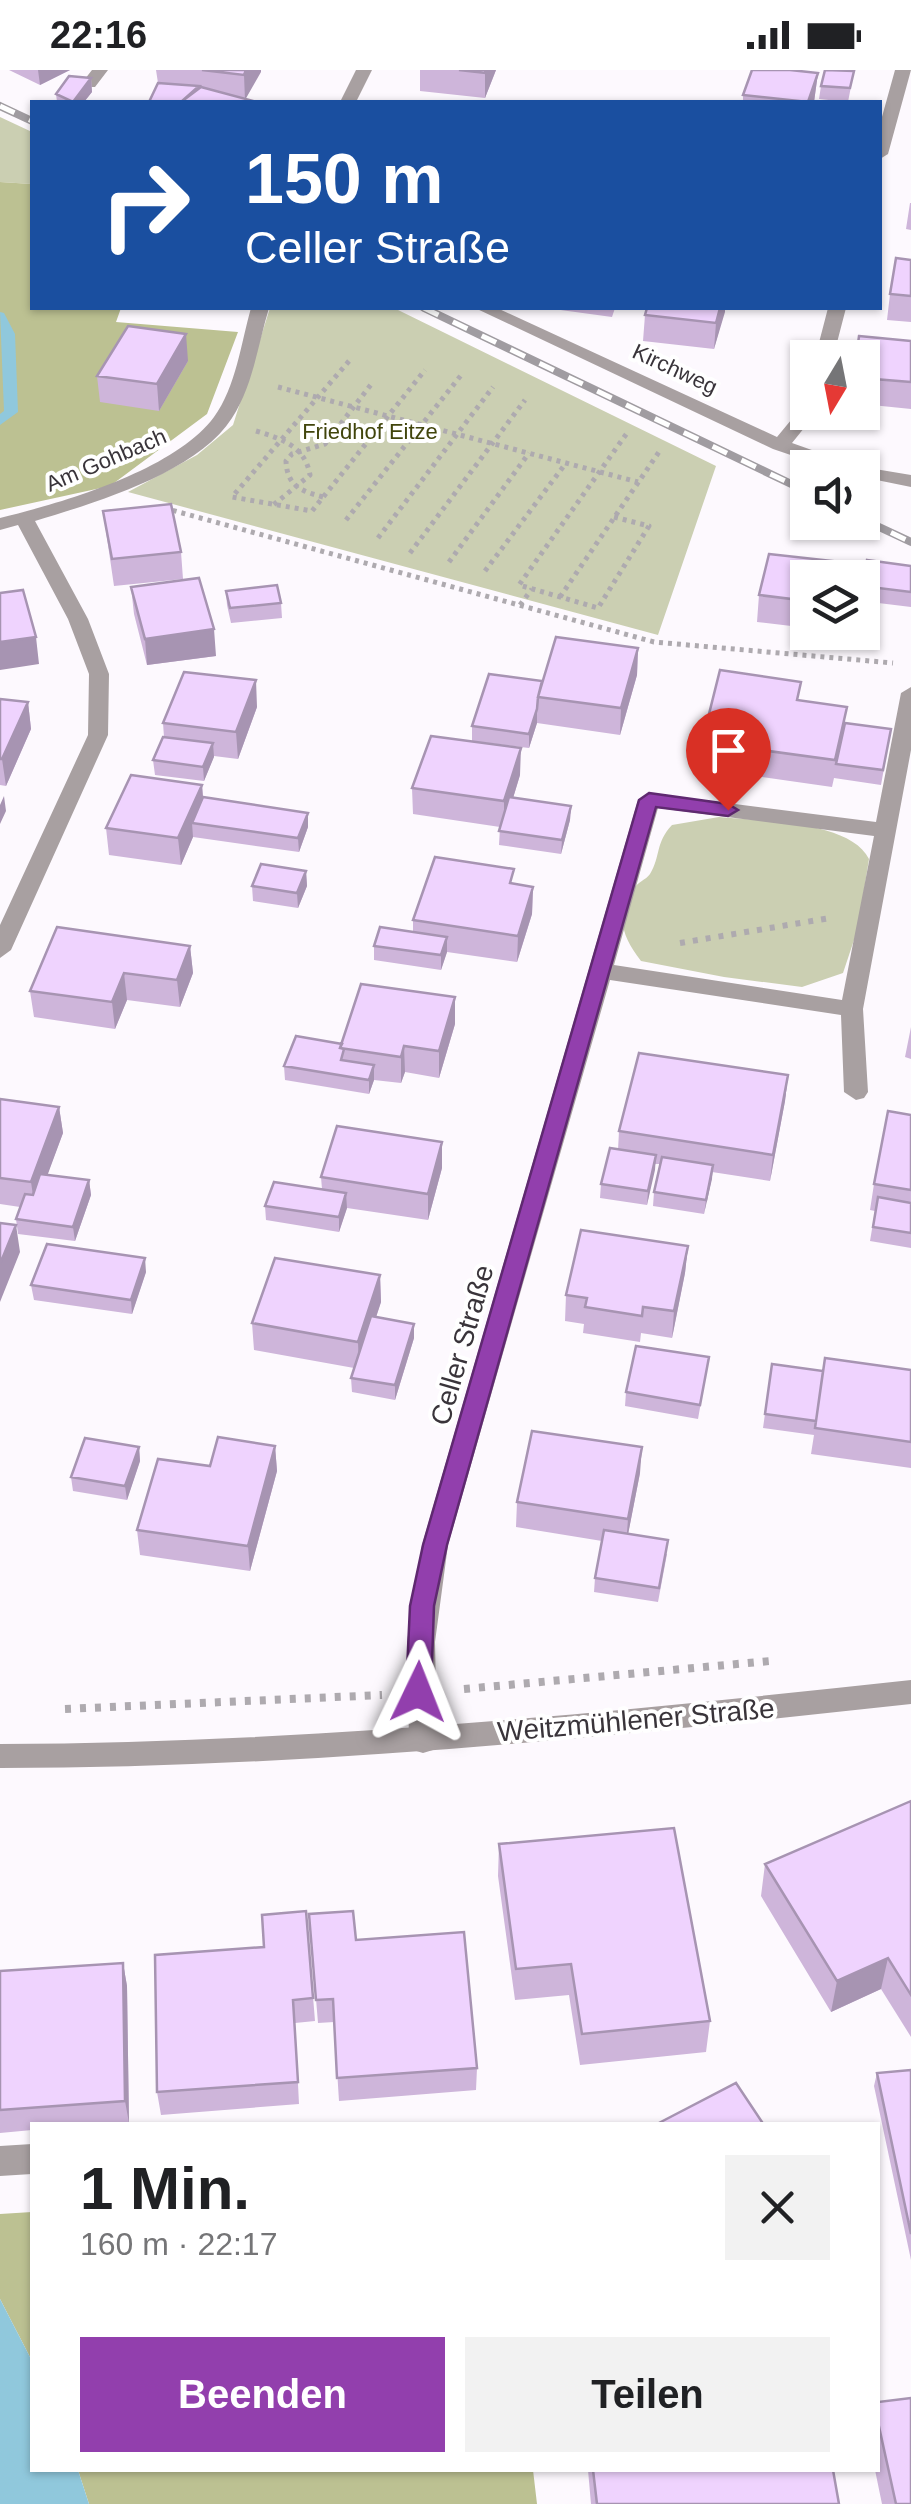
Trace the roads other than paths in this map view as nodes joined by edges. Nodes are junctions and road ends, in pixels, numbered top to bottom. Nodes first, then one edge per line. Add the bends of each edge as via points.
1 (364, 70) edge
2 (904, 70) edge
3 (349, 100) edge
4 (882, 147) edge
5 (259, 310) edge
6 (488, 310) edge
7 (837, 310) edge
8 (829, 340) edge
9 (793, 430) edge
10 (780, 445) junction
11 (795, 450) edge
12 (880, 475) edge
13 (911, 481) edge
14 (24, 519) junction
15 (0, 524) edge
16 (911, 693) edge
17 (886, 830) junction
18 (0, 950) edge
19 (603, 964) junction
20 (852, 1009) junction
21 (856, 1092) dead end
22 (911, 1692) edge
23 (423, 1740) junction
24 (0, 1756) edge
25 (30, 2159) edge
26 (0, 2161) edge

1 - 3 street
2 - 4 street
5 - 14 street, Am Gohbach via 221,421 202,440 107,489
6 - 10 street, Kirchweg
7 - 8 street
9 - 10 street
10 - 11 street, Kirchweg
12 - 13 street
14 - 15 street, Am Gohbach
14 - 18 street via 78,619 99,674 98,735
16 - 17 street
17 - 19 street, Celler Straße via 649,800
17 - 20 street
19 - 20 street
19 - 23 street, Celler Straße via 435,1545 422,1606
20 - 21 street
22 - 23 street, Weitzmühlener Straße
23 - 24 street, Weitzmühlener Straße via 217,1753
25 - 26 street

